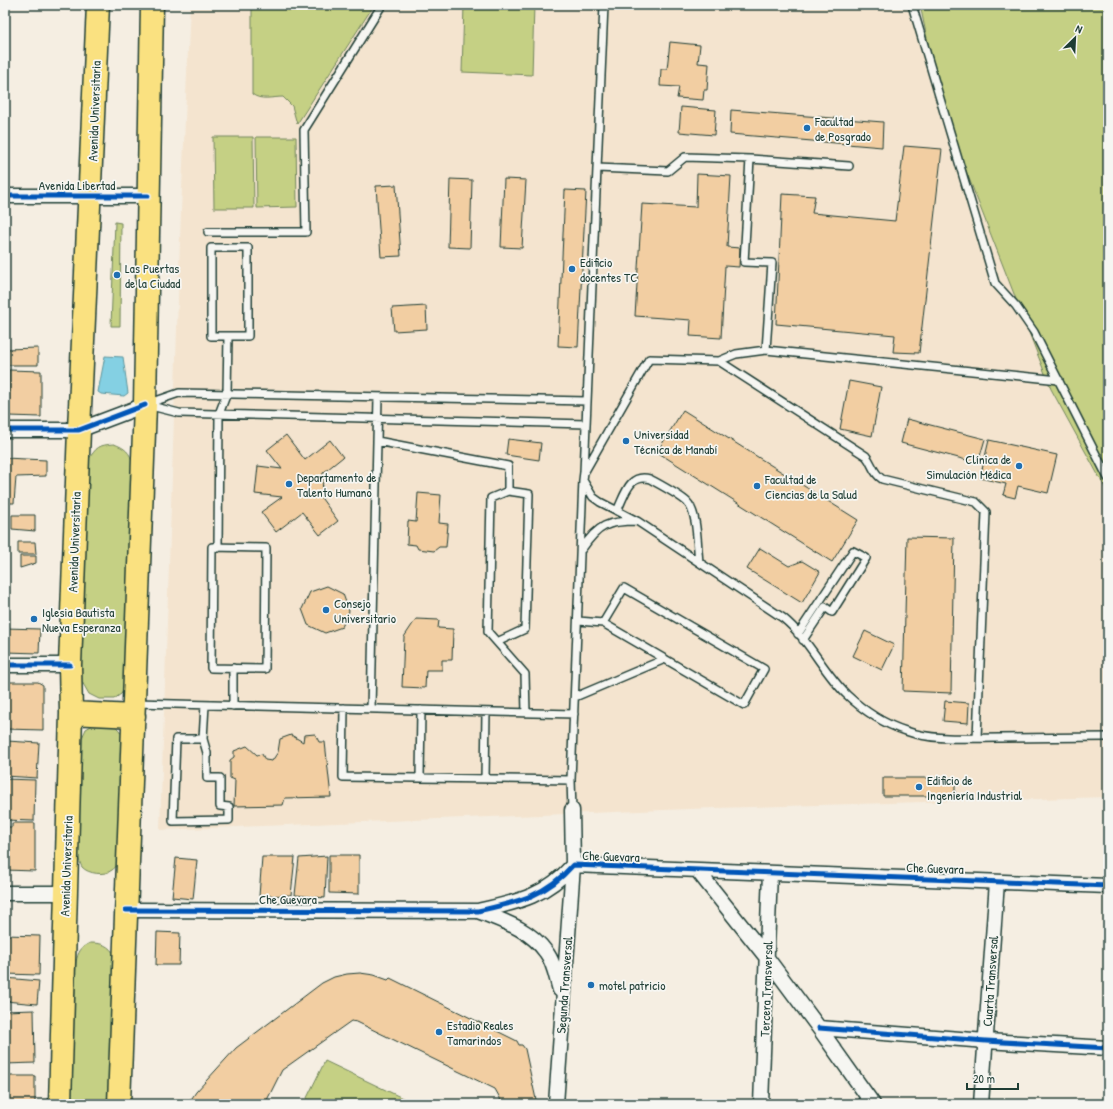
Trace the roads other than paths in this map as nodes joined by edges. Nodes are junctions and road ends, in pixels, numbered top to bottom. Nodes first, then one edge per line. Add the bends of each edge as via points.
1 (98, 5) edge
2 (152, 5) edge
3 (382, 5) edge
4 (604, 5) edge
5 (912, 5) edge
6 (750, 159) junction
7 (848, 166) dead end
8 (597, 168) junction
9 (5, 196) edge
10 (90, 196) junction
11 (148, 196) junction
12 (208, 232) dead end
13 (228, 336) junction
14 (766, 350) junction
15 (719, 361) junction
16 (1059, 380) junction
17 (228, 393) junction
18 (378, 397) junction
19 (587, 401) junction
20 (145, 405) junction
21 (220, 414) junction
22 (377, 417) junction
23 (586, 424) junction
24 (5, 430) edge
25 (79, 430) junction
26 (377, 442) junction
27 (584, 472) junction
28 (1108, 478) edge
29 (583, 480) junction
30 (508, 490) junction
31 (617, 511) junction
32 (636, 521) junction
33 (218, 548) junction
34 (581, 550) junction
35 (699, 562) junction
36 (578, 621) junction
37 (603, 624) junction
38 (798, 634) junction
39 (803, 640) junction
40 (497, 642) junction
41 (665, 659) junction
42 (5, 665) edge
43 (70, 666) junction
44 (233, 668) junction
45 (575, 697) junction
46 (205, 705) junction
47 (233, 706) junction
48 (344, 708) junction
49 (134, 709) junction
50 (371, 709) junction
51 (421, 710) junction
52 (486, 712) junction
53 (71, 713) junction
54 (526, 713) junction
55 (574, 714) junction
56 (1108, 736) edge
57 (977, 738) junction
58 (203, 739) junction
59 (420, 778) junction
60 (485, 779) junction
61 (571, 780) junction
62 (572, 810) joint
63 (573, 865) junction
64 (697, 870) junction
65 (770, 873) junction
66 (997, 882) junction
67 (1108, 886) edge
68 (5, 893) edge
69 (66, 893) junction
70 (126, 910) junction
71 (478, 911) junction
72 (767, 958) junction
73 (563, 1003) junction
74 (819, 1028) junction
75 (986, 1041) junction
76 (1108, 1048) edge
77 (60, 1104) edge
78 (119, 1104) edge
79 (556, 1104) edge
80 (761, 1104) edge
81 (873, 1104) edge
82 (981, 1104) edge

1 - 10 main road, Avenida Universitaria
2 - 11 main road
3 - 12 lane via 304,130 306,232
4 - 8 lane
5 - 16 lane via 995,283 1016,306 1034,332
6 - 7 lane
6 - 8 lane via 685,157 668,171
6 - 14 lane via 744,262 772,263
8 - 19 lane
9 - 10 street, Avenida Libertad
10 - 11 street, Avenida Libertad
10 - 25 main road, Avenida Universitaria
11 - 20 main road
13 - 13 lane via 211,336 211,248 248,248 248,336
13 - 17 lane
14 - 15 lane via 736,354
14 - 16 lane
15 - 27 lane via 649,359
15 - 57 lane via 866,456 875,474 882,479 976,502 986,512
16 - 28 lane
17 - 18 lane
17 - 20 lane via 179,393
17 - 21 lane
18 - 19 lane
18 - 22 lane
19 - 23 lane
20 - 21 lane via 179,413
20 - 25 street
20 - 49 main road
21 - 22 lane
21 - 33 lane
22 - 23 lane
22 - 26 lane
23 - 27 lane
24 - 25 street
25 - 43 main road, Avenida Universitaria
26 - 30 lane via 508,466
26 - 50 lane
27 - 29 lane
29 - 31 lane via 594,497
29 - 34 lane
30 - 40 lane via 492,498 488,632
30 - 40 lane via 529,494 525,629
31 - 32 lane
31 - 35 lane via 631,482 643,477 686,501 694,516
32 - 34 lane via 622,521 601,528 590,537
32 - 35 lane
33 - 44 lane via 212,547 211,668
33 - 44 lane via 266,548 265,669
34 - 36 lane
35 - 38 lane via 783,618
36 - 37 lane
36 - 45 lane
37 - 41 lane
37 - 41 lane via 624,588 764,669 744,705
38 - 39 lane
38 - 39 lane via 853,550 866,558 832,612 824,607
39 - 57 lane via 846,695 884,721 906,731 932,736
40 - 54 lane via 525,674
41 - 45 lane
42 - 43 street
43 - 53 main road, Avenida Universitaria
44 - 47 lane
45 - 55 lane
46 - 47 lane
46 - 49 lane
46 - 58 lane
47 - 48 lane
48 - 50 lane
48 - 59 lane via 342,777
49 - 53 main road
49 - 70 main road
50 - 51 lane
51 - 52 lane
51 - 59 lane
52 - 54 lane
52 - 60 lane
53 - 69 main road, Avenida Universitaria
54 - 55 lane
55 - 61 lane
56 - 57 lane
58 - 58 lane via 208,753 207,778 220,778 220,806 228,807 229,820 173,821 176,740
59 - 60 lane
60 - 61 lane
61 - 62 lane
62 - 63 street
63 - 64 street, Che Guevara
63 - 71 street, Che Guevara via 563,877 535,896
63 - 73 street, Segunda Transversal
64 - 65 street, Che Guevara
64 - 72 street
65 - 66 street, Che Guevara
65 - 72 street, Tercera Transversal
66 - 67 street, Che Guevara
66 - 75 street, Cuarta Transversal
68 - 69 street
69 - 77 main road, Avenida Universitaria
70 - 71 street, Che Guevara
70 - 78 main road
71 - 73 street via 525,932 547,952 554,967
72 - 74 street
72 - 80 street, Tercera Transversal
73 - 79 street, Segunda Transversal
74 - 75 street
74 - 81 street
75 - 76 street
75 - 82 street, Cuarta Transversal

